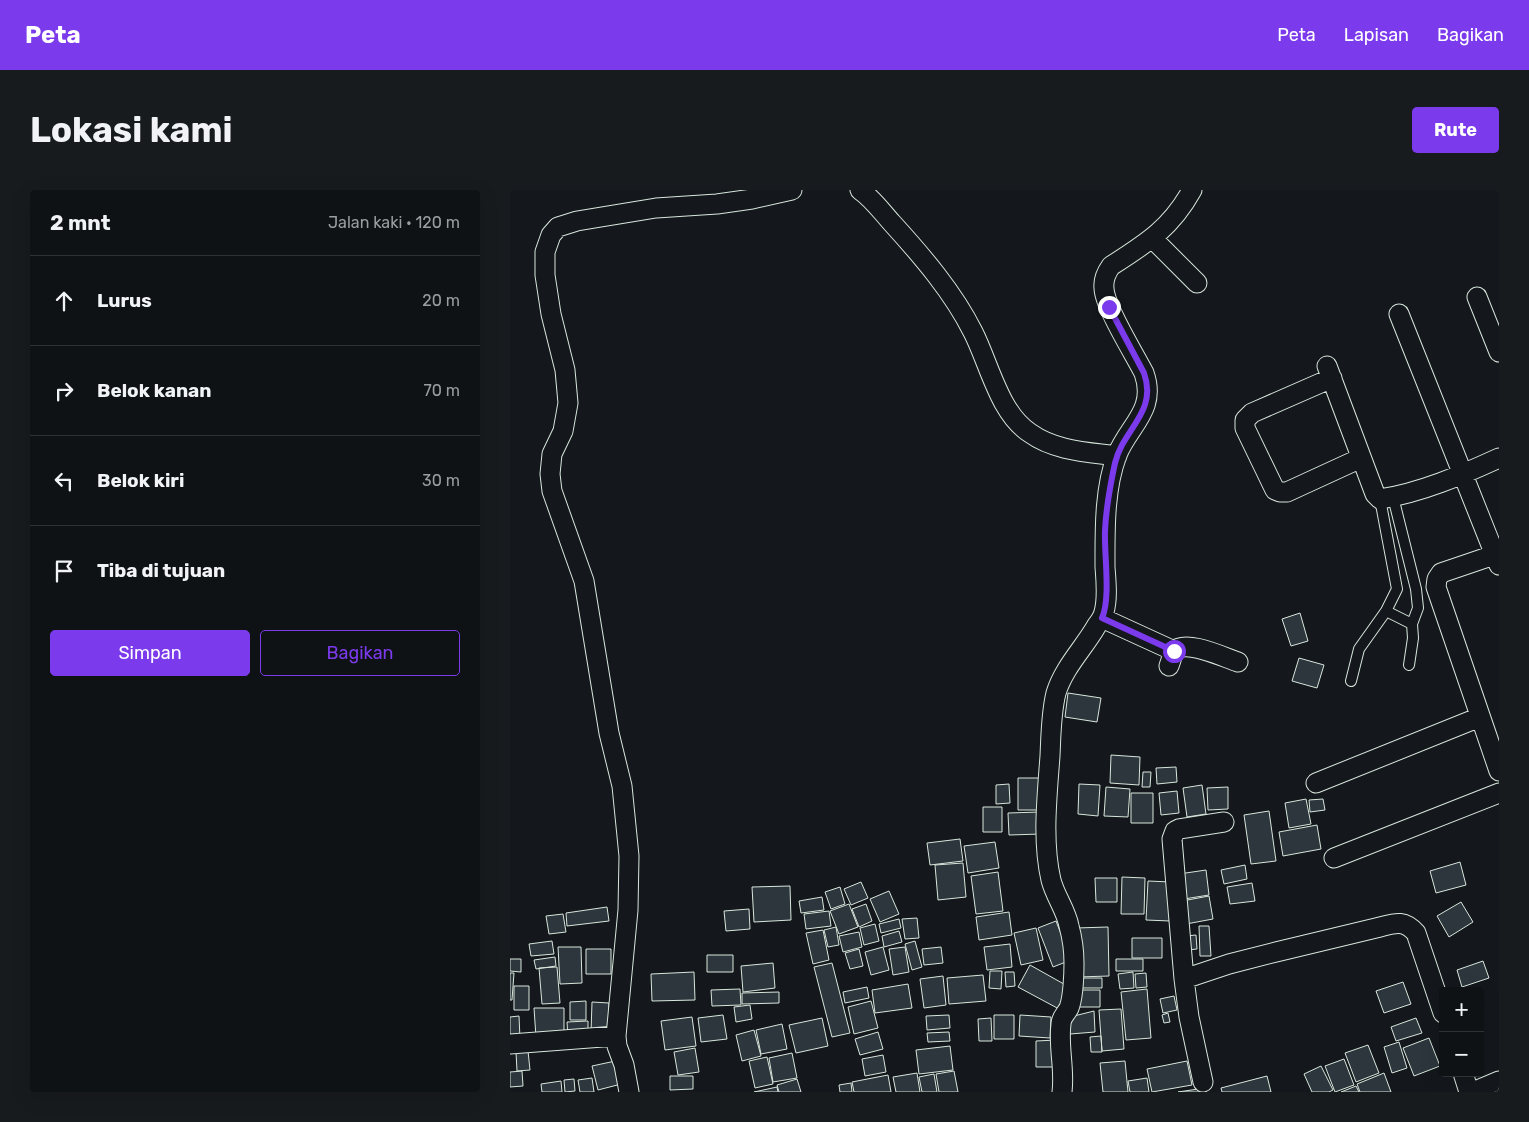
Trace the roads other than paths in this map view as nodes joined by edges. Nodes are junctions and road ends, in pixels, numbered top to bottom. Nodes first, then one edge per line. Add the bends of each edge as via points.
1 (792, 190) edge
2 (860, 190) edge
3 (1192, 190) edge
4 (1152, 239) junction
5 (1197, 283) dead end
6 (1477, 297) dead end
7 (1400, 314) dead end
8 (1499, 352) edge
9 (1117, 456) junction
10 (1361, 458) junction
11 (1499, 458) edge
12 (1463, 474) junction
13 (1387, 498) junction
14 (1497, 560) edge
15 (1386, 611) junction
16 (1102, 618) junction
17 (1412, 624) junction
18 (1238, 662) dead end
19 (1409, 665) dead end
20 (1351, 681) dead end
21 (1480, 717) junction
22 (1499, 771) edge
23 (1316, 783) dead end
24 (1499, 794) edge
25 (1224, 822) dead end
26 (1334, 858) dead end
27 (1184, 980) junction
28 (1439, 1001) edge
29 (616, 1036) junction
30 (510, 1044) edge
31 (1463, 1077) edge
32 (1499, 1081) edge
33 (1204, 1082) dead end
34 (629, 1092) edge
35 (1062, 1092) edge
36 (1469, 1092) edge
37 (1473, 1092) edge

1 - 29 street via 717,204 656,208 577,221 558,227 551,235 545,252 549,304 565,370 568,403 563,431 552,454 552,491 584,581 609,733 622,786 628,847 628,910
2 - 9 street via 916,251 955,301 975,334 1000,396 1028,432 1056,446
3 - 4 street via 1173,218
4 - 5 street
4 - 9 street via 1112,266 1104,281 1103,290 1109,307 1148,383 1144,410
6 - 8 street
7 - 12 street
9 - 16 street via 1106,510 1106,598
10 - 10 street via 1287,492 1280,492 1275,490 1245,428 1245,420 1252,413 1329,372
10 - 13 street via 1375,494
11 - 12 street
12 - 13 street
12 - 14 street
13 - 15 lane via 1397,589
13 - 17 lane via 1416,589 1418,608
14 - 21 street via 1440,573 1436,587
15 - 17 lane
15 - 20 lane via 1360,649
16 - 18 street via 1171,658 1182,646 1188,646
16 - 35 street via 1062,678 1052,712 1047,845 1051,881 1069,925 1074,963 1070,1002 1060,1027
17 - 19 lane
21 - 22 street
21 - 23 street
24 - 26 street
25 - 27 street via 1179,829 1172,839
27 - 28 street via 1229,964 1397,923 1410,927 1416,933
27 - 33 street
29 - 30 street
29 - 34 street
31 - 36 street
32 - 37 street

